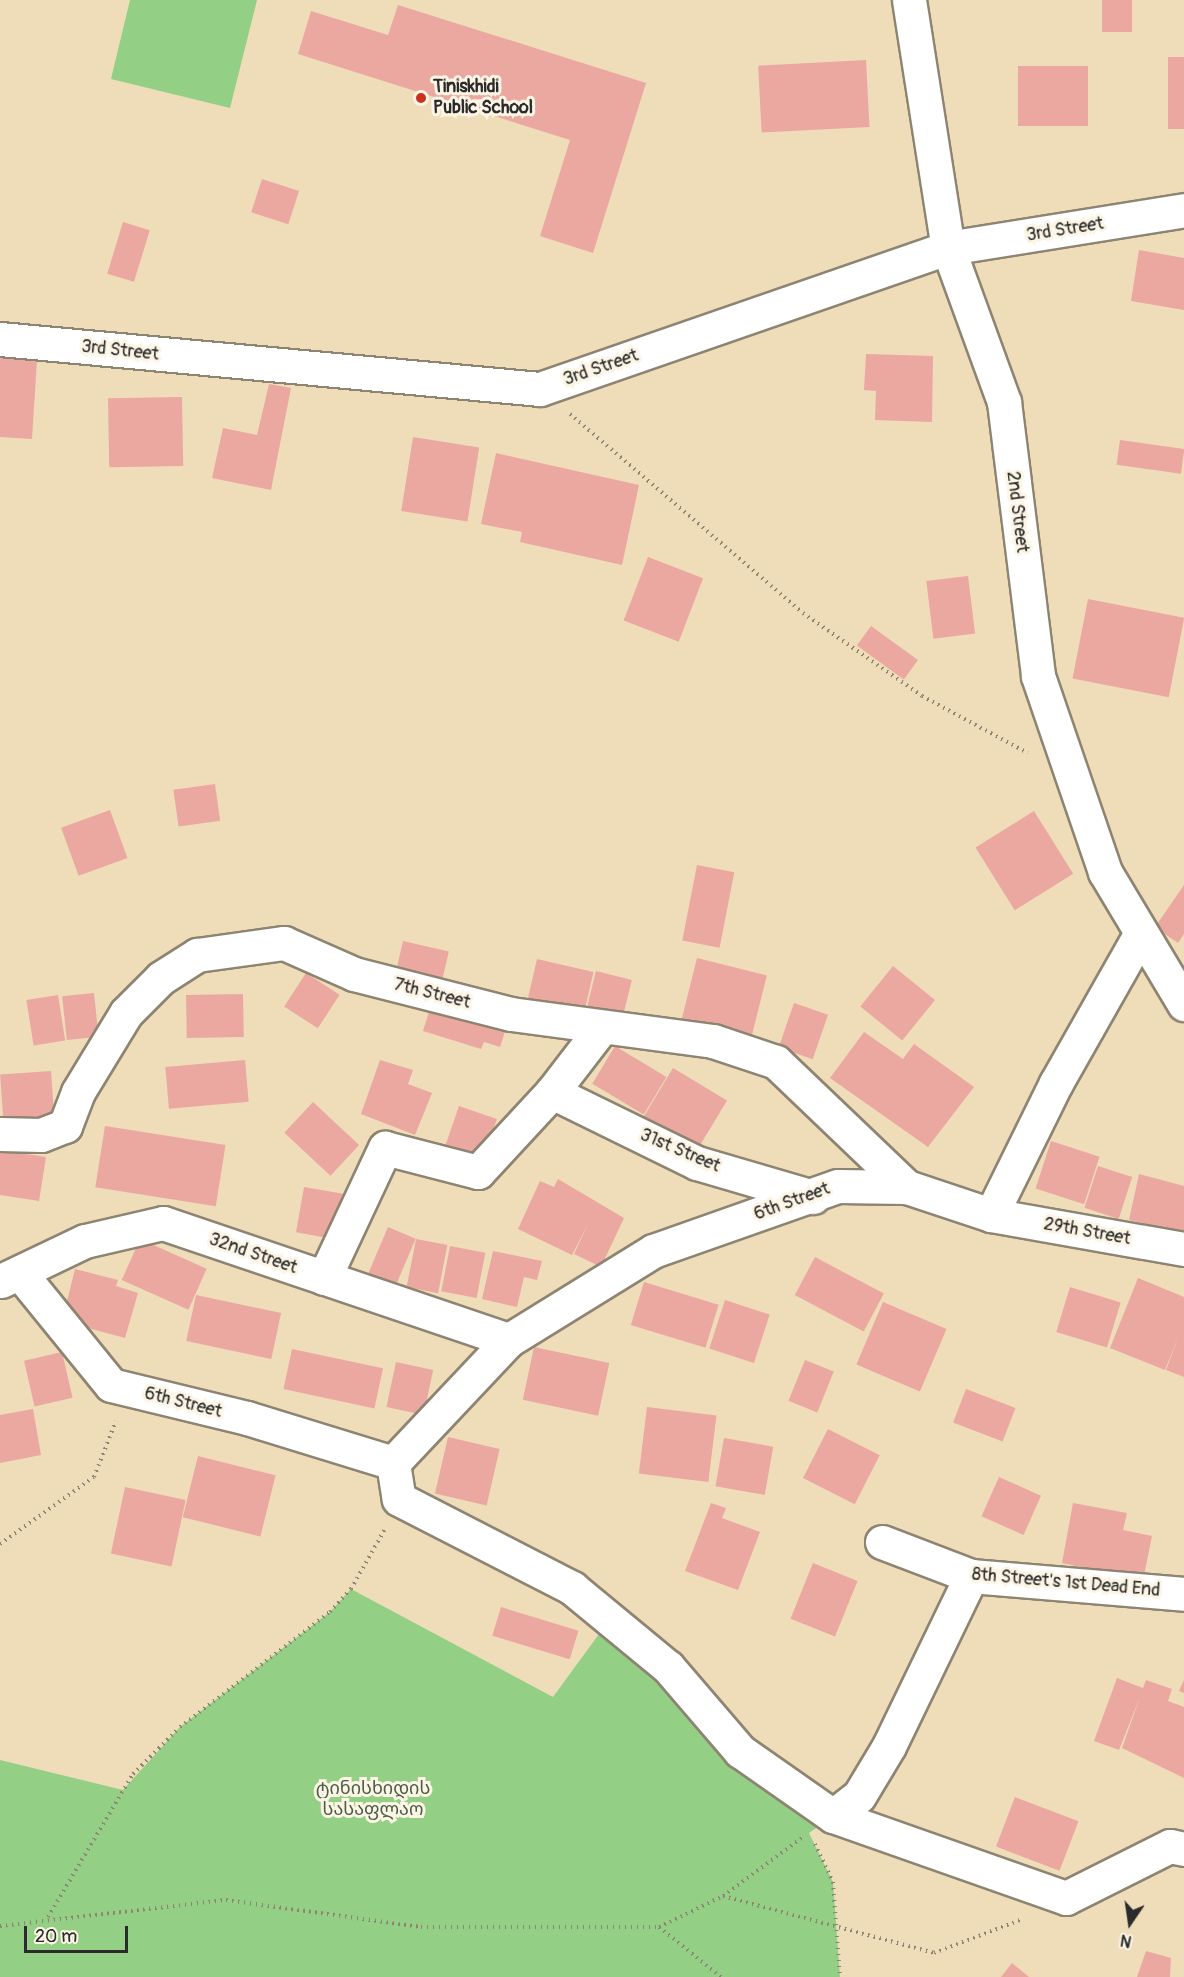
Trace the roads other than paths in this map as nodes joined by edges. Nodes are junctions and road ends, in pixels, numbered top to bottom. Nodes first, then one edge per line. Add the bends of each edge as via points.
1 (909, 0) edge
2 (1184, 210) edge
3 (948, 248) junction
4 (0, 339) edge
5 (1139, 936) junction
6 (1184, 1004) edge
7 (602, 1027) junction
8 (552, 1092) junction
9 (0, 1134) edge
10 (907, 1187) junction
11 (813, 1197) junction
12 (991, 1215) junction
13 (1184, 1249) edge
14 (10, 1278) edge
15 (324, 1278) junction
16 (509, 1340) junction
17 (393, 1463) junction
18 (882, 1542) dead end
19 (971, 1576) junction
20 (1184, 1594) edge
21 (833, 1816) junction
22 (1184, 1849) edge

1 - 3 street, 2nd Street
2 - 3 street, 3rd Street
3 - 4 street, 3rd Street via 540,389
3 - 5 street, 2nd Street via 1004,402 1038,675 1068,775 1105,872
5 - 6 street, 2nd Street
5 - 12 street via 1056,1083
7 - 8 street
7 - 9 street, 7th Street via 512,1014 354,974 284,943 197,955 161,978 126,1013 78,1092 65,1126 40,1136
7 - 10 street, 7th Street via 713,1041 776,1062
8 - 11 street, 31st Street via 697,1163
8 - 15 street via 478,1172 385,1148
10 - 11 street, 6th Street via 838,1186
10 - 12 street, 6th Street
11 - 16 street, 6th Street via 652,1251
12 - 13 street, 29th Street
14 - 15 street, 32nd Street via 85,1241 163,1223
14 - 17 street, 6th Street via 111,1385 247,1418
15 - 16 street, 32nd Street
16 - 17 street, 6th Street
17 - 21 street via 399,1499 572,1588 668,1667 740,1751
18 - 19 street, 8th Street's 1st Dead End
19 - 20 street, 8th Street's 1st Dead End
19 - 21 street via 890,1746 859,1796
21 - 22 street via 1066,1898 1170,1846

